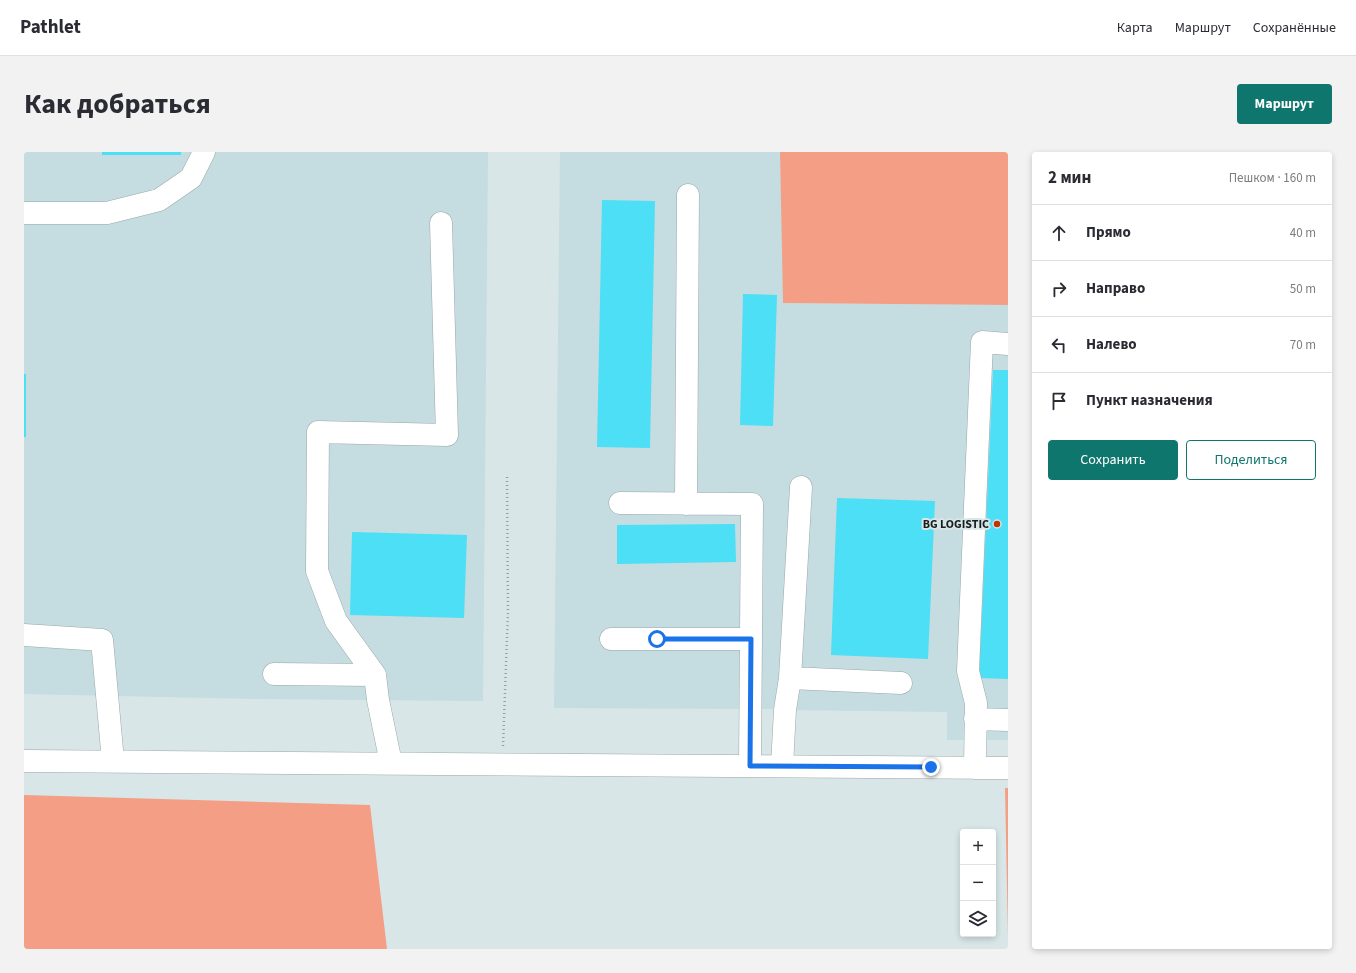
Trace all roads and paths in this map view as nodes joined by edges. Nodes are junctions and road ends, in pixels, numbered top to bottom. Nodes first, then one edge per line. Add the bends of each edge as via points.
1 (204, 152) edge
2 (688, 195) dead end
3 (24, 213) edge
4 (441, 223) dead end
5 (1008, 344) edge
6 (507, 476) dead end
7 (801, 487) dead end
8 (620, 503) dead end
9 (686, 504) junction
10 (24, 635) edge
11 (610, 638) dead end
12 (751, 639) junction
13 (274, 674) dead end
14 (375, 675) junction
15 (790, 678) junction
16 (901, 683) dead end
17 (975, 719) junction
18 (1008, 720) edge
19 (24, 761) edge
20 (113, 761) junction
21 (391, 764) junction
22 (502, 764) junction
23 (750, 766) junction
24 (782, 766) junction
25 (975, 768) junction
26 (1008, 768) edge

1 - 3 street via 191,178 159,200 107,213
2 - 9 street
4 - 14 street via 447,435 318,432 317,571 336,621
5 - 17 street via 982,342 968,670 976,703
6 - 22 path via 508,611
7 - 15 street
8 - 9 street
9 - 12 street via 752,504
10 - 20 street via 102,640
11 - 12 street
12 - 23 street
13 - 14 street
14 - 21 street
15 - 16 street
15 - 24 street via 785,710
17 - 18 street
17 - 25 street
19 - 20 street
20 - 21 street
21 - 22 street
22 - 23 street
23 - 24 street
24 - 25 street
25 - 26 street

